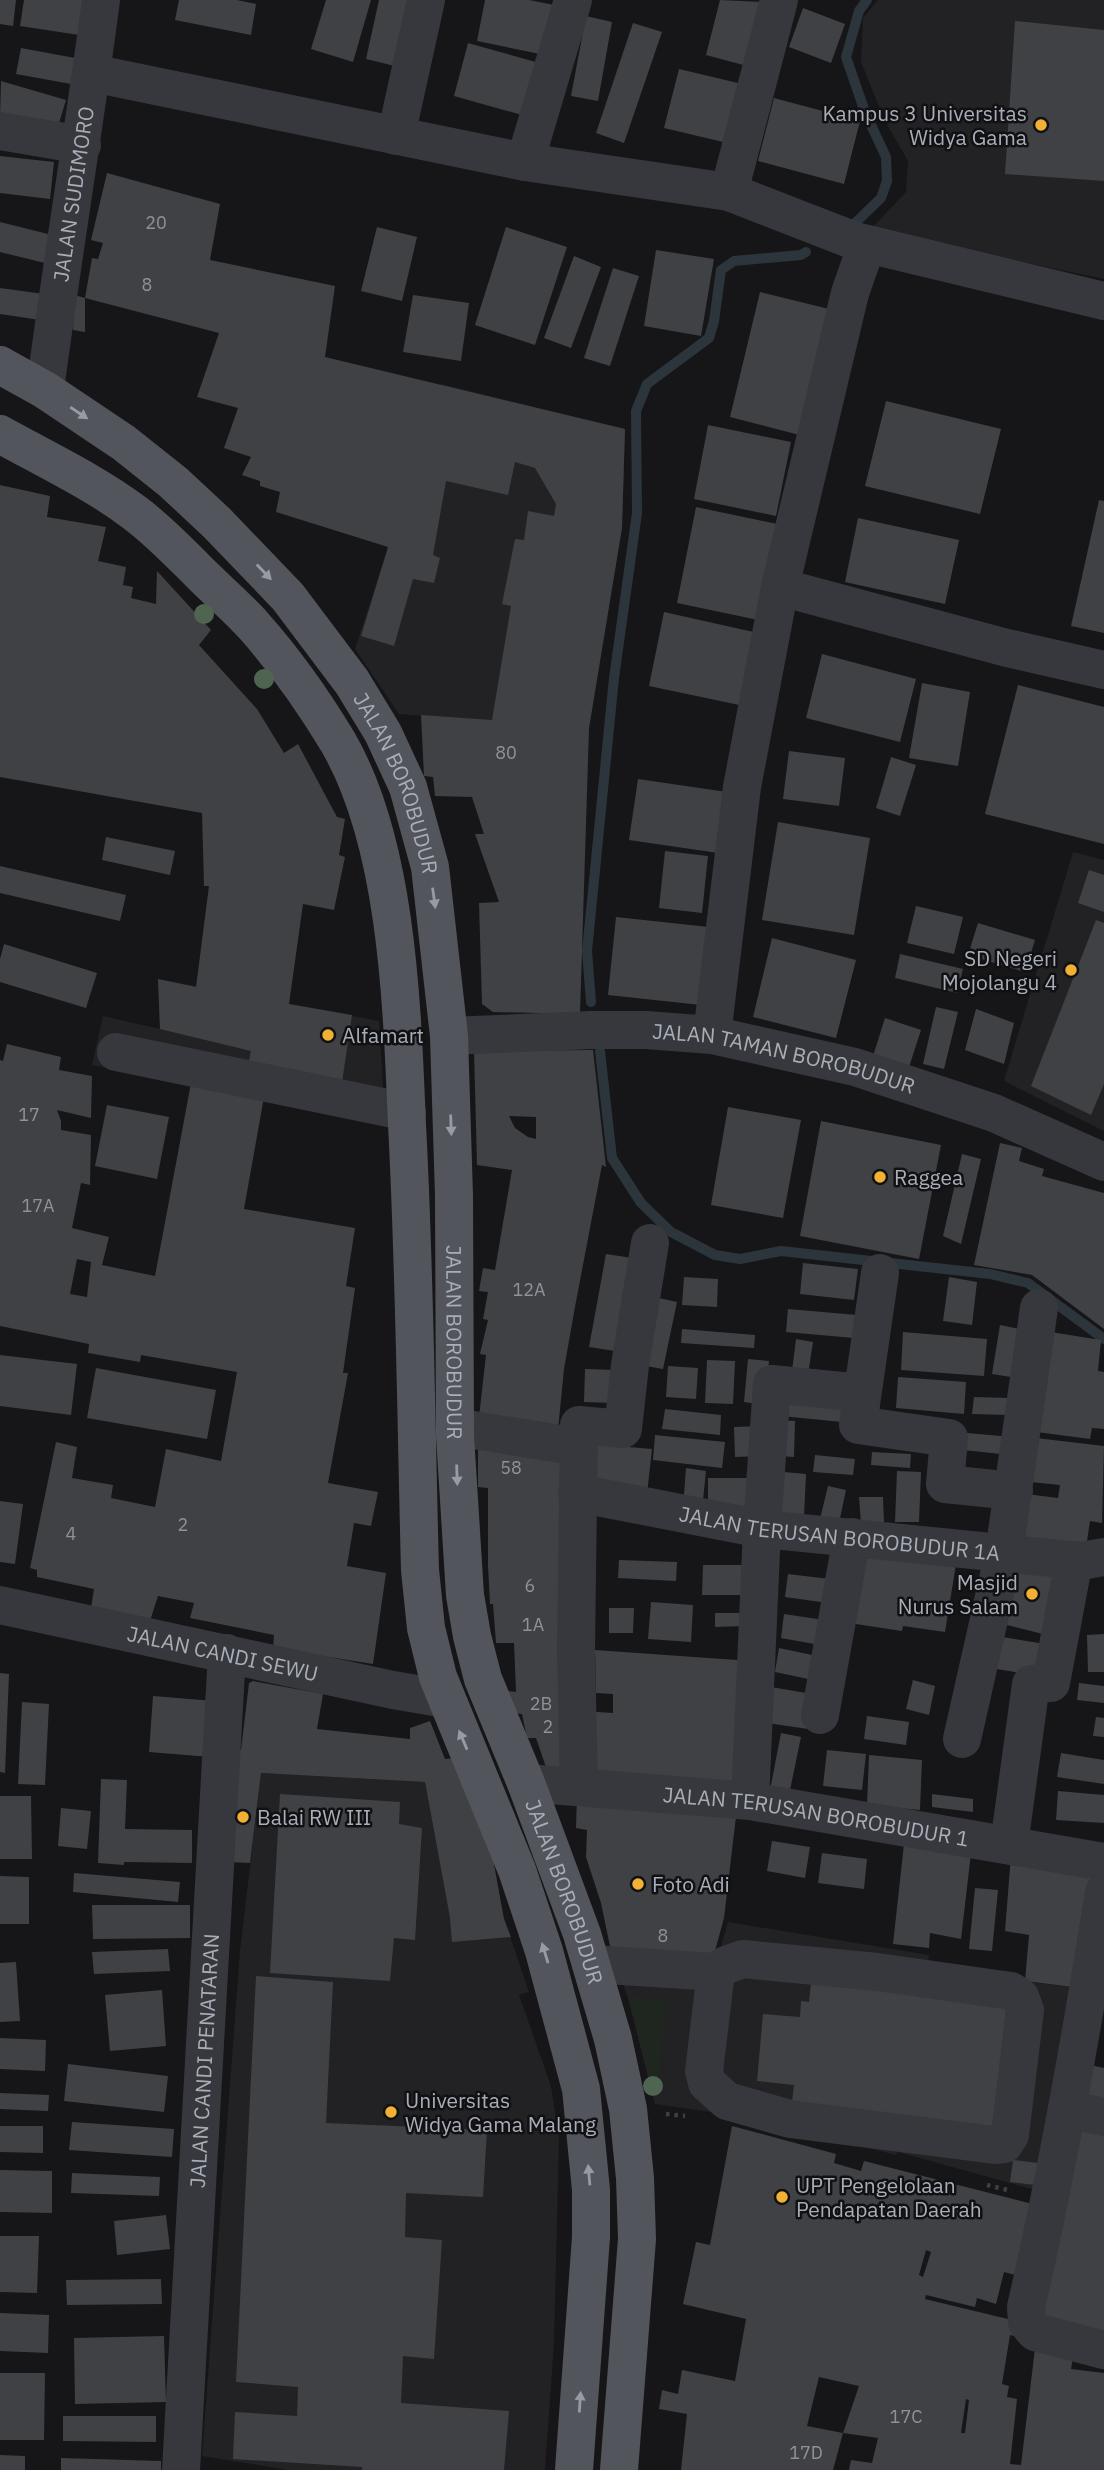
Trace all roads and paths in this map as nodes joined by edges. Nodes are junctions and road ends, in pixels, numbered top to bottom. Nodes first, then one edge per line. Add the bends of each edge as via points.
1 (102, 0) edge
2 (426, 0) edge
3 (573, 0) edge
4 (779, 0) edge
5 (92, 73) junction
6 (0, 131) edge
7 (396, 136) junction
8 (82, 145) junction
9 (525, 162) junction
10 (729, 192) junction
11 (867, 244) junction
12 (1104, 301) edge
13 (0, 365) edge
14 (45, 390) junction
15 (0, 433) edge
16 (780, 587) junction
17 (1104, 670) edge
18 (712, 1035) junction
19 (449, 1037) junction
20 (116, 1052) dead end
21 (407, 1112) junction
22 (1104, 1162) edge
23 (650, 1243) dead end
24 (880, 1273) dead end
25 (1039, 1308) dead end
26 (862, 1393) junction
27 (455, 1427) junction
28 (579, 1447) junction
29 (1014, 1491) junction
30 (578, 1493) junction
31 (762, 1529) junction
32 (852, 1537) junction
33 (1004, 1553) junction
34 (1089, 1559) edge
35 (0, 1605) edge
36 (226, 1653) junction
37 (446, 1699) junction
38 (820, 1715) dead end
39 (962, 1739) dead end
40 (526, 1783) junction
41 (579, 1786) junction
42 (750, 1801) junction
43 (1009, 1845) junction
44 (1104, 1862) edge
45 (1104, 1892) edge
46 (594, 1974) junction
47 (714, 1985) junction
48 (1068, 2109) junction
49 (1104, 2117) edge
50 (591, 2237) junction
51 (637, 2239) junction
52 (1104, 2350) edge
53 (181, 2470) edge
54 (574, 2470) edge
55 (619, 2470) edge

1 - 5 street, JALAN SUDIMORO
2 - 7 street
3 - 9 street
4 - 10 street
5 - 7 street
5 - 8 street, JALAN SUDIMORO
6 - 8 street
7 - 9 street
8 - 14 street, JALAN SUDIMORO
9 - 10 street
10 - 11 street
11 - 12 street
11 - 16 street via 850,293
13 - 14 main road, JALAN BOROBUDUR
14 -> 19 main road, JALAN BOROBUDUR via 124,443 217,523 288,597 352,682 408,787 430,867
15 - 21 main road, JALAN BOROBUDUR via 135,513 178,551 253,625 339,744 362,794 384,878 397,967
16 - 17 street
16 - 18 street via 742,787
18 - 19 street, JALAN TAMAN BOROBUDUR via 591,1030
18 - 22 street, JALAN TAMAN BOROBUDUR via 855,1067 995,1113
19 -> 27 main road, JALAN BOROBUDUR
20 - 21 street
21 - 37 main road, JALAN BOROBUDUR via 420,1570 426,1628
23 - 28 street via 624,1429 579,1425
24 - 26 street
25 - 29 street
26 - 29 street via 858,1425 948,1438 945,1484
26 - 31 street via 772,1384
27 - 28 street
27 -> 40 main road, JALAN BOROBUDUR via 464,1583 472,1636 483,1679
28 - 30 street
29 - 33 street
30 - 31 street, JALAN TERUSAN BOROBUDUR 1A
30 - 41 street
31 - 32 street, JALAN TERUSAN BOROBUDUR 1A
31 - 42 street
32 - 33 street, JALAN TERUSAN BOROBUDUR 1A
32 - 38 street
33 - 34 street, JALAN TERUSAN BOROBUDUR 1A
33 - 39 street
34 - 43 street via 1051,1683 1031,1684
35 - 36 street, JALAN CANDI SEWU
36 - 37 street, JALAN CANDI SEWU
36 - 53 street, JALAN CANDI PENATARAN
50 -> 37 main road, JALAN BOROBUDUR via 581,2089 566,2026 517,1870
40 - 41 street, JALAN TERUSAN BOROBUDUR 1
40 - 46 main road, JALAN BOROBUDUR
41 - 42 street, JALAN TERUSAN BOROBUDUR 1
42 - 43 street, JALAN TERUSAN BOROBUDUR 1
43 - 44 street, JALAN TERUSAN BOROBUDUR 1
45 - 48 street
46 - 47 street
46 - 51 main road, JALAN BOROBUDUR via 628,2109
47 - 47 street via 726,1965 743,1959 1011,1992 1020,1997 1025,2010 1010,2135 1004,2144 995,2145 819,2124 727,2101 706,2083 704,2071
48 - 49 street
48 - 52 street via 1026,2307 1027,2322 1035,2332
50 - 51 main road
54 -> 50 main road, JALAN BOROBUDUR
51 - 55 main road, JALAN BOROBUDUR

